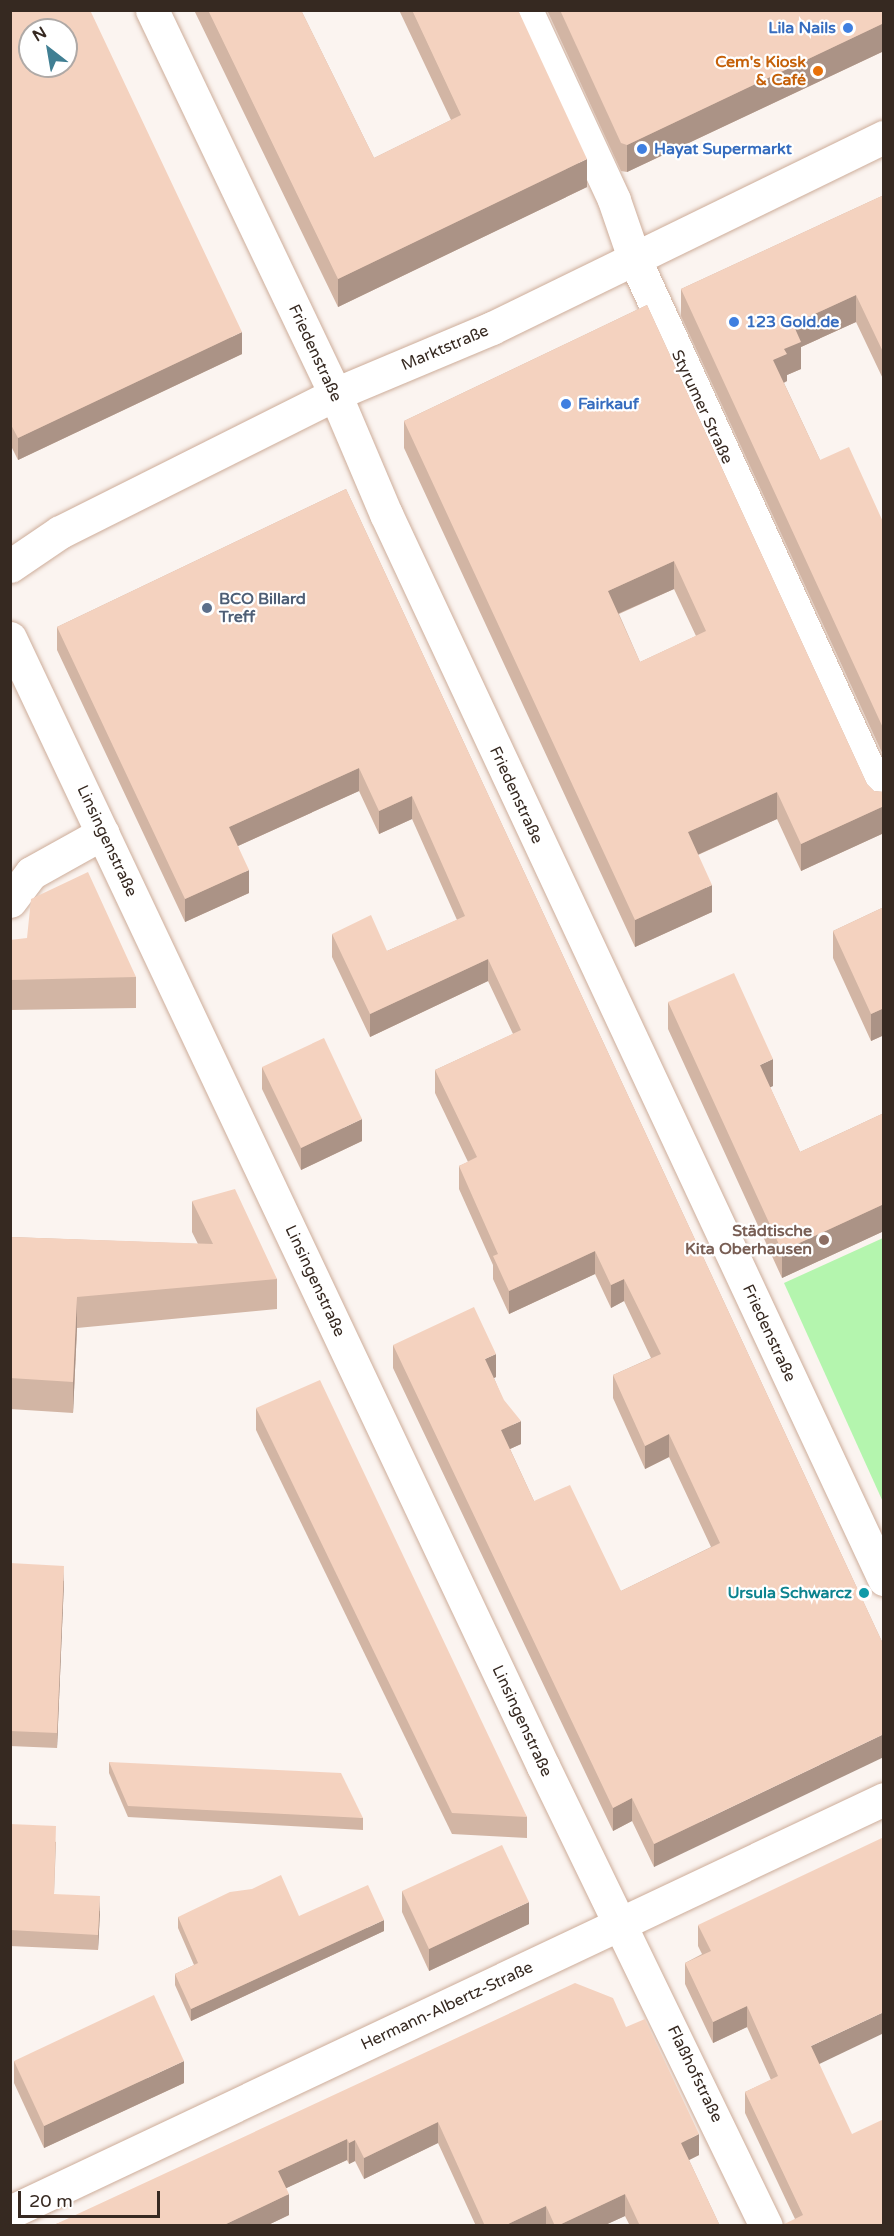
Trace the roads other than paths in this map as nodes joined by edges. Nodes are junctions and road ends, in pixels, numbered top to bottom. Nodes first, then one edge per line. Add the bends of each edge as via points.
1 (152, 10) edge
2 (526, 10) edge
3 (884, 137) edge
4 (634, 258) junction
5 (335, 394) junction
6 (10, 567) edge
7 (10, 638) edge
8 (884, 803) edge
9 (103, 832) junction
10 (10, 901) edge
11 (884, 1579) edge
12 (884, 1799) edge
13 (622, 1923) junction
14 (10, 2212) edge
15 (766, 2226) edge

1 - 5 street, Friedenstraße
2 - 4 street, Styrumer Straße via 614,200
3 - 4 street, Marktstraße
4 - 5 street, Marktstraße via 492,328
4 - 8 street, Styrumer Straße
5 - 6 street, Marktstraße via 60,532
5 - 11 street, Friedenstraße via 386,514
7 - 9 street, Linsingenstraße
9 - 10 street via 31,873
9 - 13 street, Linsingenstraße via 543,1767
12 - 13 street, Hermann-Albertz-Straße
13 - 14 street, Hermann-Albertz-Straße
13 - 15 street, Flaßhofstraße

